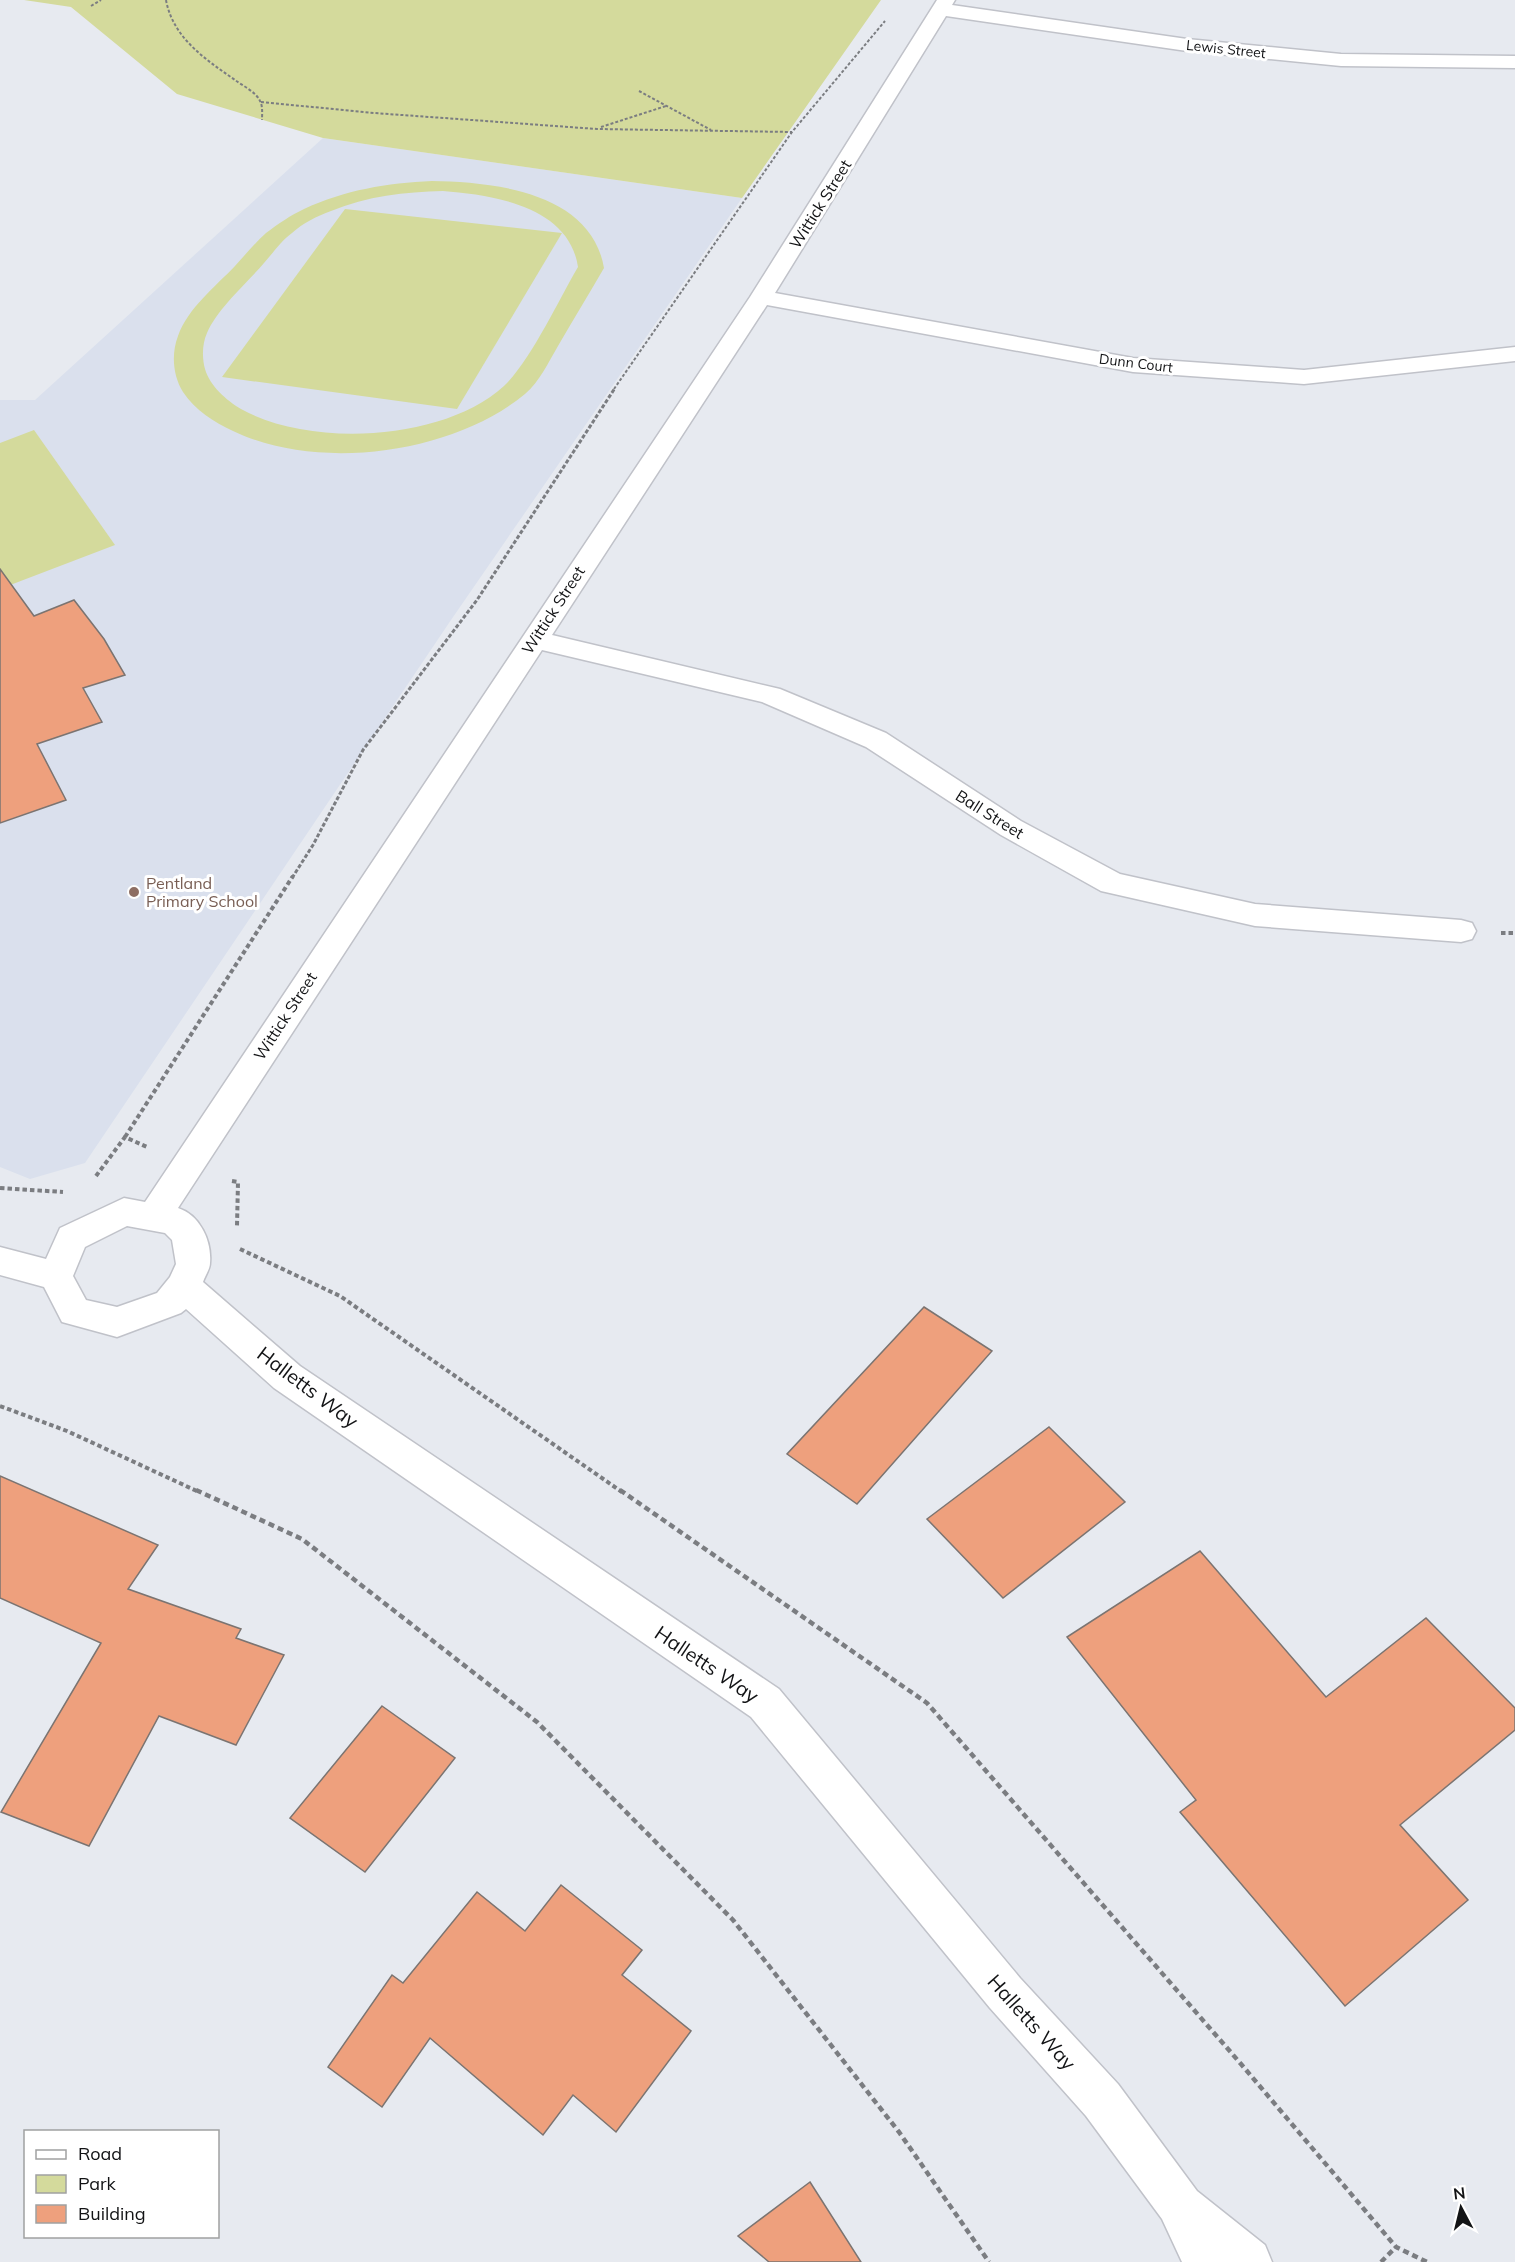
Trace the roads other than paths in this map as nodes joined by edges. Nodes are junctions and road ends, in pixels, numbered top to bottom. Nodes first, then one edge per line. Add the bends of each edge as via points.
1 (943, 5) edge
2 (1515, 62) edge
3 (761, 297) junction
4 (1515, 354) edge
5 (534, 639) junction
6 (1461, 931) dead end
7 (154, 1217) junction
8 (0, 1261) edge
9 (56, 1276) junction
10 (184, 1286) junction
11 (1178, 2203) junction
12 (1206, 2262) edge
13 (1248, 2262) edge

1 - 2 street, Lewis Street via 1187,45 1341,60
1 - 3 street, Wittick Street
3 - 4 street, Dunn Court via 1133,365 1304,377
3 - 5 street, Wittick Street
5 - 6 street, Ball Street via 781,699 876,740 1011,828 1112,883 1255,915
5 - 7 street, Wittick Street
7 - 9 street via 124,1212 72,1238
7 - 10 street via 175,1221 188,1234 194,1264
8 - 9 street
9 - 10 street via 74,1312 117,1322 169,1303
10 - 11 street, Halletts Way via 287,1377 765,1703 1005,1993 1102,2100
11 - 12 street, Halletts Way
11 - 13 street, Halletts Way

